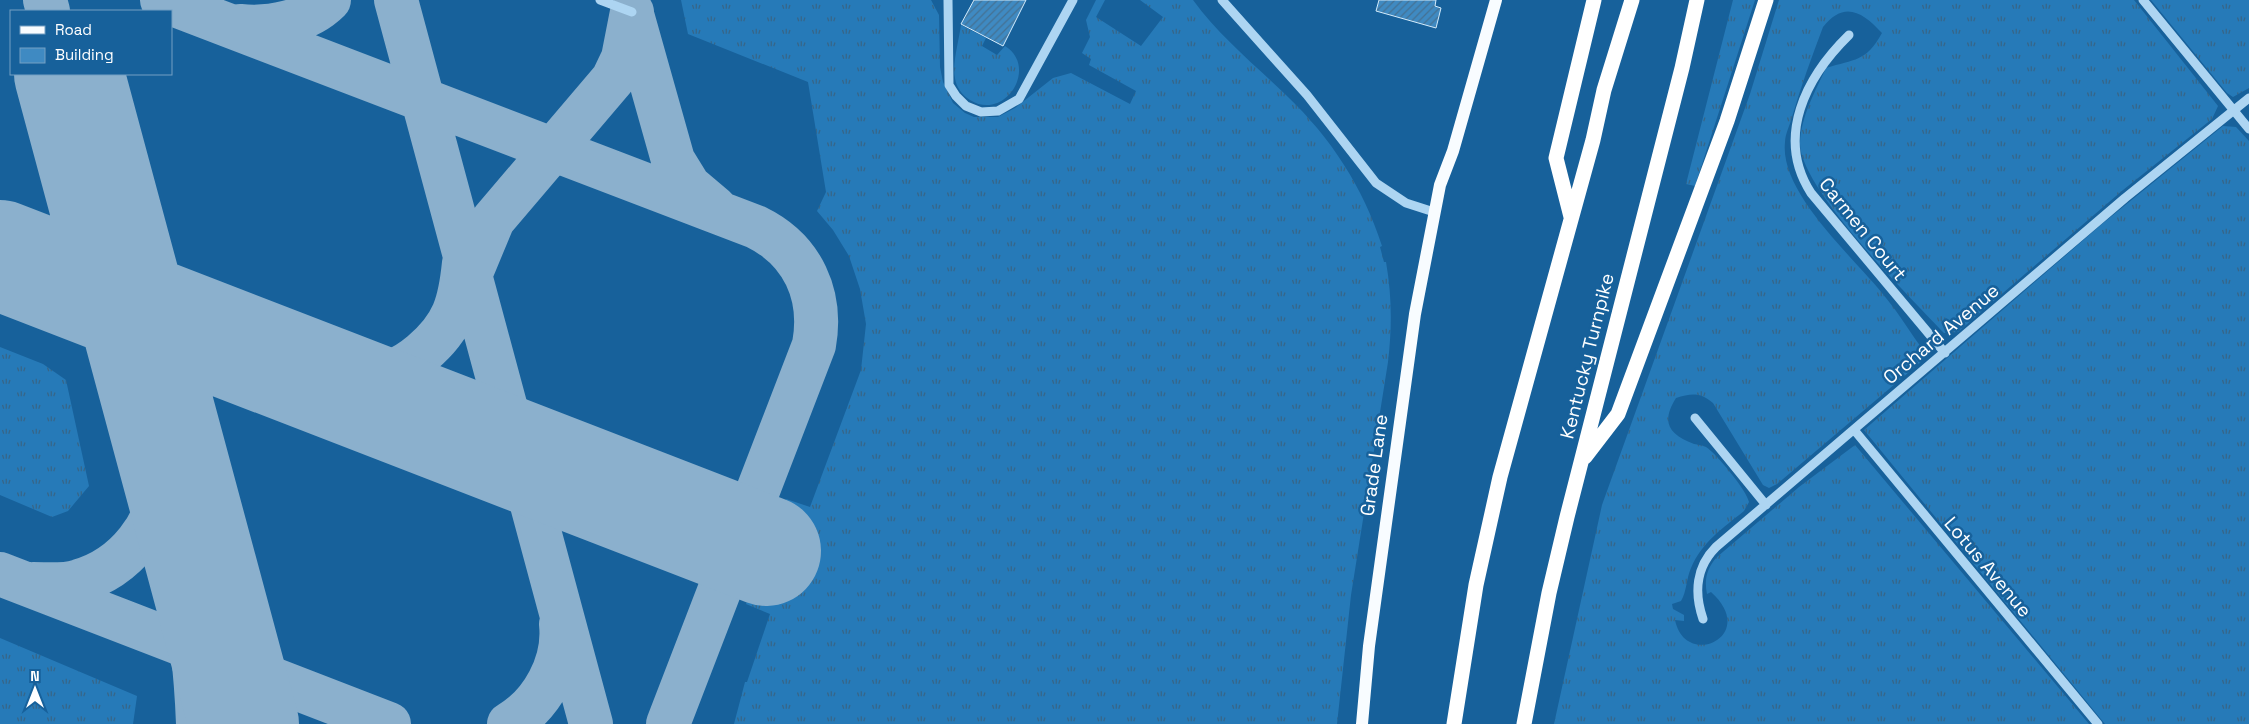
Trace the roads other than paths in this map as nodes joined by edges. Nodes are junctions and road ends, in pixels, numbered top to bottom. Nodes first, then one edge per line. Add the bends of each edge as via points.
1 (600, 0) edge
2 (948, 0) edge
3 (1073, 0) edge
4 (1222, 0) edge
5 (1496, 0) edge
6 (1594, 0) edge
7 (1632, 0) edge
8 (1697, 0) edge
9 (1766, 0) edge
10 (2143, 0) edge
11 (632, 12) dead end
12 (1849, 36) dead end
13 (2249, 98) edge
14 (2234, 110) junction
15 (2249, 129) edge
16 (1434, 212) junction
17 (1572, 218) junction
18 (1945, 353) junction
19 (1695, 418) dead end
20 (1855, 431) junction
21 (1582, 462) junction
22 (1766, 505) junction
23 (1703, 619) dead end
24 (1362, 724) edge
25 (1454, 724) edge
26 (1524, 724) edge
27 (2098, 724) edge

1 - 11 street
2 - 3 street via 949,85 966,106 981,112 998,111 1018,99
4 - 16 street via 1307,95 1376,183 1406,204
5 - 16 main road, Grade Lane
6 - 17 highway via 1556,158
7 - 17 highway via 1604,90
8 - 21 highway, Kentucky Turnpike
9 - 21 highway via 1727,121 1618,414
10 - 14 street
12 - 18 street, Carmen Court via 1834,50 1811,84 1801,106 1795,142 1797,164 1811,193
13 - 14 street, Orchard Avenue
14 - 15 street
14 - 18 street, Orchard Avenue via 2125,198
16 - 24 main road, Grade Lane via 1414,314 1374,606
17 - 25 highway via 1500,478 1476,585
18 - 20 street, Orchard Avenue
19 - 22 street
20 - 22 street, Orchard Avenue
20 - 27 street, Lotus Avenue
21 - 26 highway, Kentucky Turnpike via 1549,593
22 - 23 street, Orchard Avenue via 1706,558 1697,589

